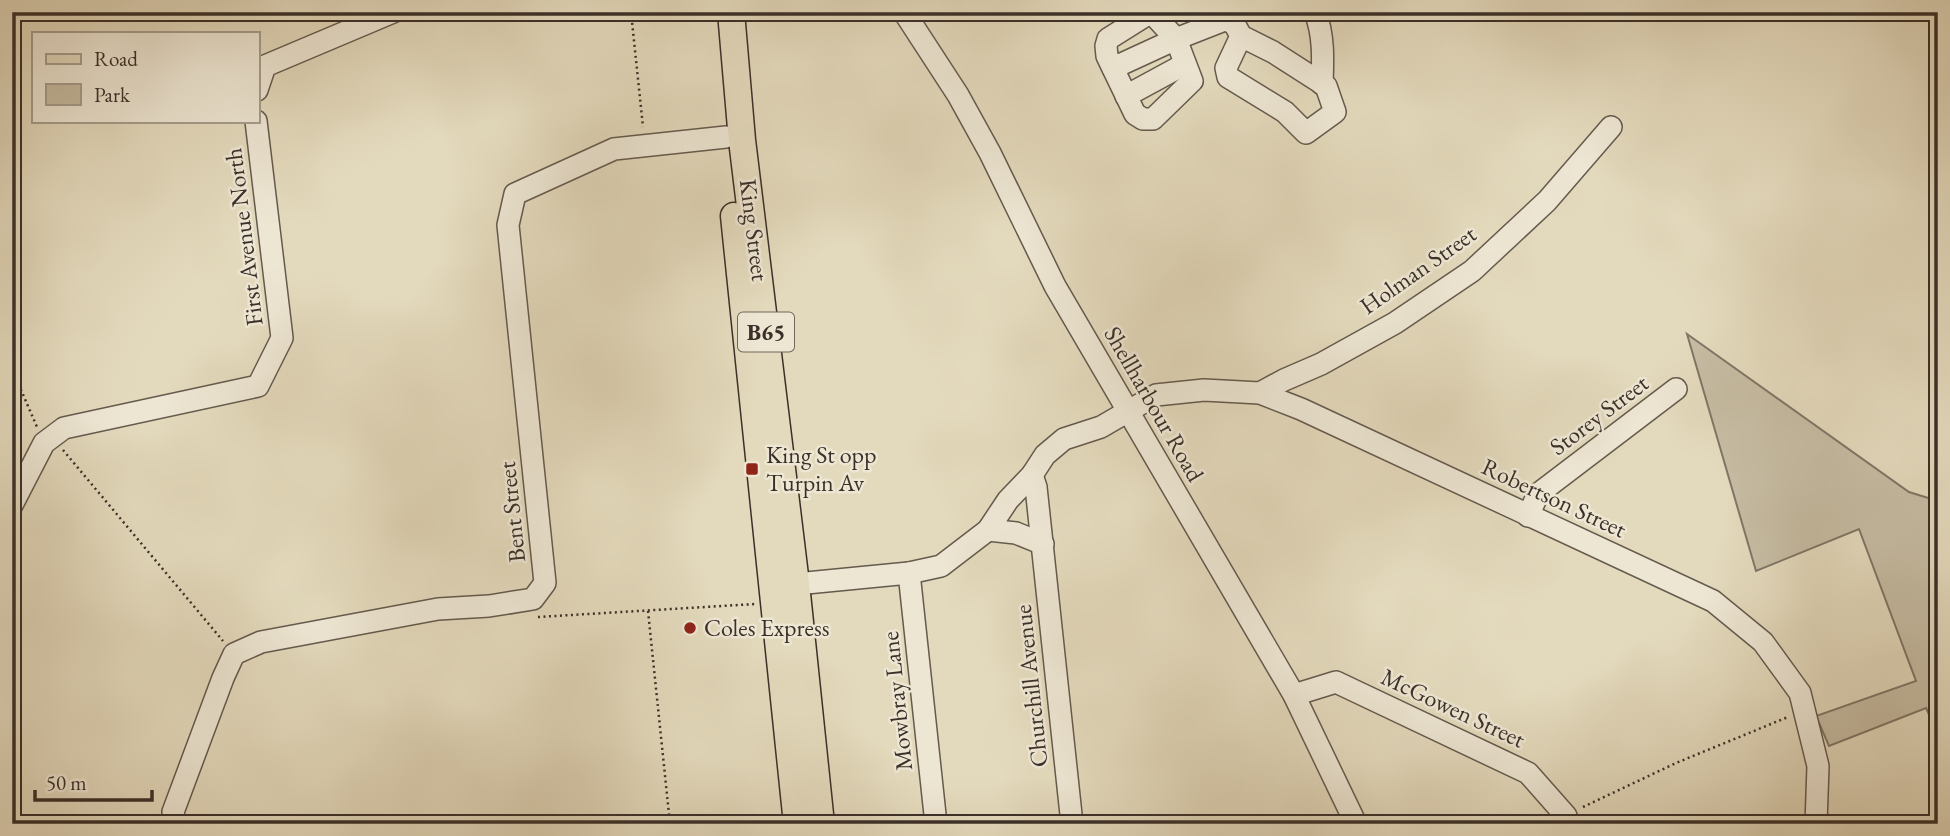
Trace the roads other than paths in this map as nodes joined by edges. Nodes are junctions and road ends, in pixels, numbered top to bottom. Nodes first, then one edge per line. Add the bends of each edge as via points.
1 (393, 12) edge
2 (713, 12) edge
3 (731, 12) edge
4 (904, 12) edge
5 (1315, 12) edge
6 (1232, 15) edge
7 (1241, 36) junction
8 (1176, 39) junction
9 (1185, 64) junction
10 (1113, 68) junction
11 (259, 83) edge
12 (1322, 83) junction
13 (1126, 96) junction
14 (257, 122) edge
15 (1611, 127) dead end
16 (726, 137) junction
17 (1676, 389) dead end
18 (1260, 393) junction
19 (1127, 411) junction
20 (1032, 475) junction
21 (12, 505) edge
22 (1528, 516) junction
23 (988, 530) junction
24 (1043, 544) junction
25 (909, 572) junction
26 (796, 584) junction
27 (778, 630) junction
28 (1294, 695) junction
29 (1567, 820) edge
30 (174, 824) edge
31 (797, 824) edge
32 (821, 824) edge
33 (936, 824) edge
34 (1072, 824) edge
35 (1356, 824) edge
36 (1816, 824) edge

1 - 11 street via 265,66
2 - 16 main road, King Street / B65
3 - 26 main road, King Street / B65 via 742,140
4 - 19 street, Shellharbour Road via 958,95 1055,286
5 - 12 street via 1322,43
6 - 7 street
6 - 8 street
7 - 12 street
7 - 12 street via 1226,68 1228,77 1285,112 1306,133 1335,112
8 - 9 street
8 - 10 street
8 - 10 street via 1151,12 1108,39 1105,46
9 - 13 street
9 - 13 street via 1192,82 1153,119 1135,114
10 - 13 street
14 - 21 street, First Avenue North via 282,338 258,386 64,428 48,440
15 - 18 street, Holman Street via 1547,201 1472,271 1395,323
16 - 27 main road, King Street / B65
16 - 30 street, Bent Street via 614,149 515,194 508,225 545,583 533,599 439,609 261,642 234,654 173,813
17 - 22 street, Storey Street via 1538,494
18 - 19 street, Robertson Street via 1203,390 1156,395
18 - 22 street, Robertson Street
19 - 20 street, Robertson Street via 1101,427 1064,439 1045,455
19 - 28 street, Shellharbour Road
20 - 23 street, Robertson Street
20 - 24 street, Churchill Avenue
22 - 36 street, Robertson Street via 1713,601 1763,642 1800,693 1818,766
23 - 24 street via 1016,533
23 - 25 street, Robertson Street via 942,565
24 - 34 street, Churchill Avenue
25 - 26 street, Robertson Street
25 - 33 street, Mowbray Lane
26 - 27 street via 785,602
26 - 32 main road, King Street / B65
27 - 31 main road, King Street / B65
28 - 29 street, McGowen Street via 1336,682 1528,773
28 - 35 street, Shellharbour Road

